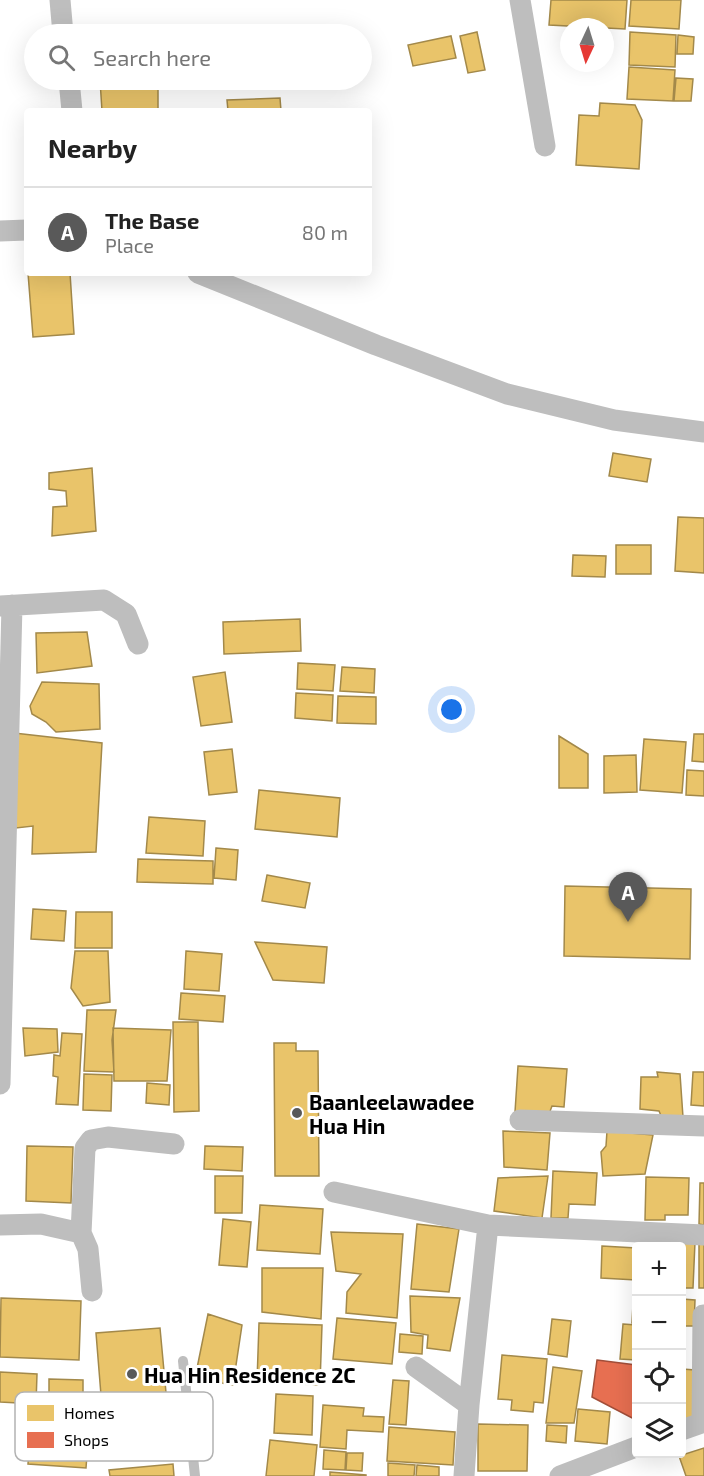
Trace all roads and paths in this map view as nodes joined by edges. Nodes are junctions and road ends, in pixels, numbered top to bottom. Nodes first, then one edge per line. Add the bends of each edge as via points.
1 (60, 0) edge
2 (520, 0) edge
3 (62, 24) edge
4 (70, 90) edge
5 (72, 108) edge
6 (545, 146) dead end
7 (24, 230) edge
8 (0, 231) edge
9 (205, 276) edge
10 (704, 432) edge
11 (6, 605) edge
12 (138, 644) dead end
13 (0, 1084) edge
14 (520, 1120) dead end
15 (704, 1126) edge
16 (174, 1144) dead end
17 (334, 1192) dead end
18 (0, 1225) edge
19 (488, 1225) junction
20 (81, 1233) junction
21 (704, 1236) edge
22 (92, 1291) dead end
23 (703, 1315) edge
24 (183, 1361) dead end
25 (416, 1366) dead end
26 (186, 1392) edge
27 (469, 1405) junction
28 (703, 1422) edge
29 (686, 1428) edge
30 (632, 1449) edge
31 (193, 1461) edge
32 (195, 1476) edge
33 (464, 1476) edge
34 (560, 1476) edge

1 - 3 street
2 - 6 street
4 - 5 street
7 - 8 street
9 - 10 street via 507,394 614,420
11 - 12 street via 104,600 126,614
11 - 13 street
14 - 15 street
16 - 20 street via 108,1137 91,1140 85,1148
17 - 19 street
18 - 20 street via 40,1224
19 - 21 street
19 - 27 street
20 - 22 street via 88,1249
23 - 28 street
24 - 26 lane
25 - 27 street
27 - 33 street
28 - 29 street
30 - 34 street
31 - 32 lane

